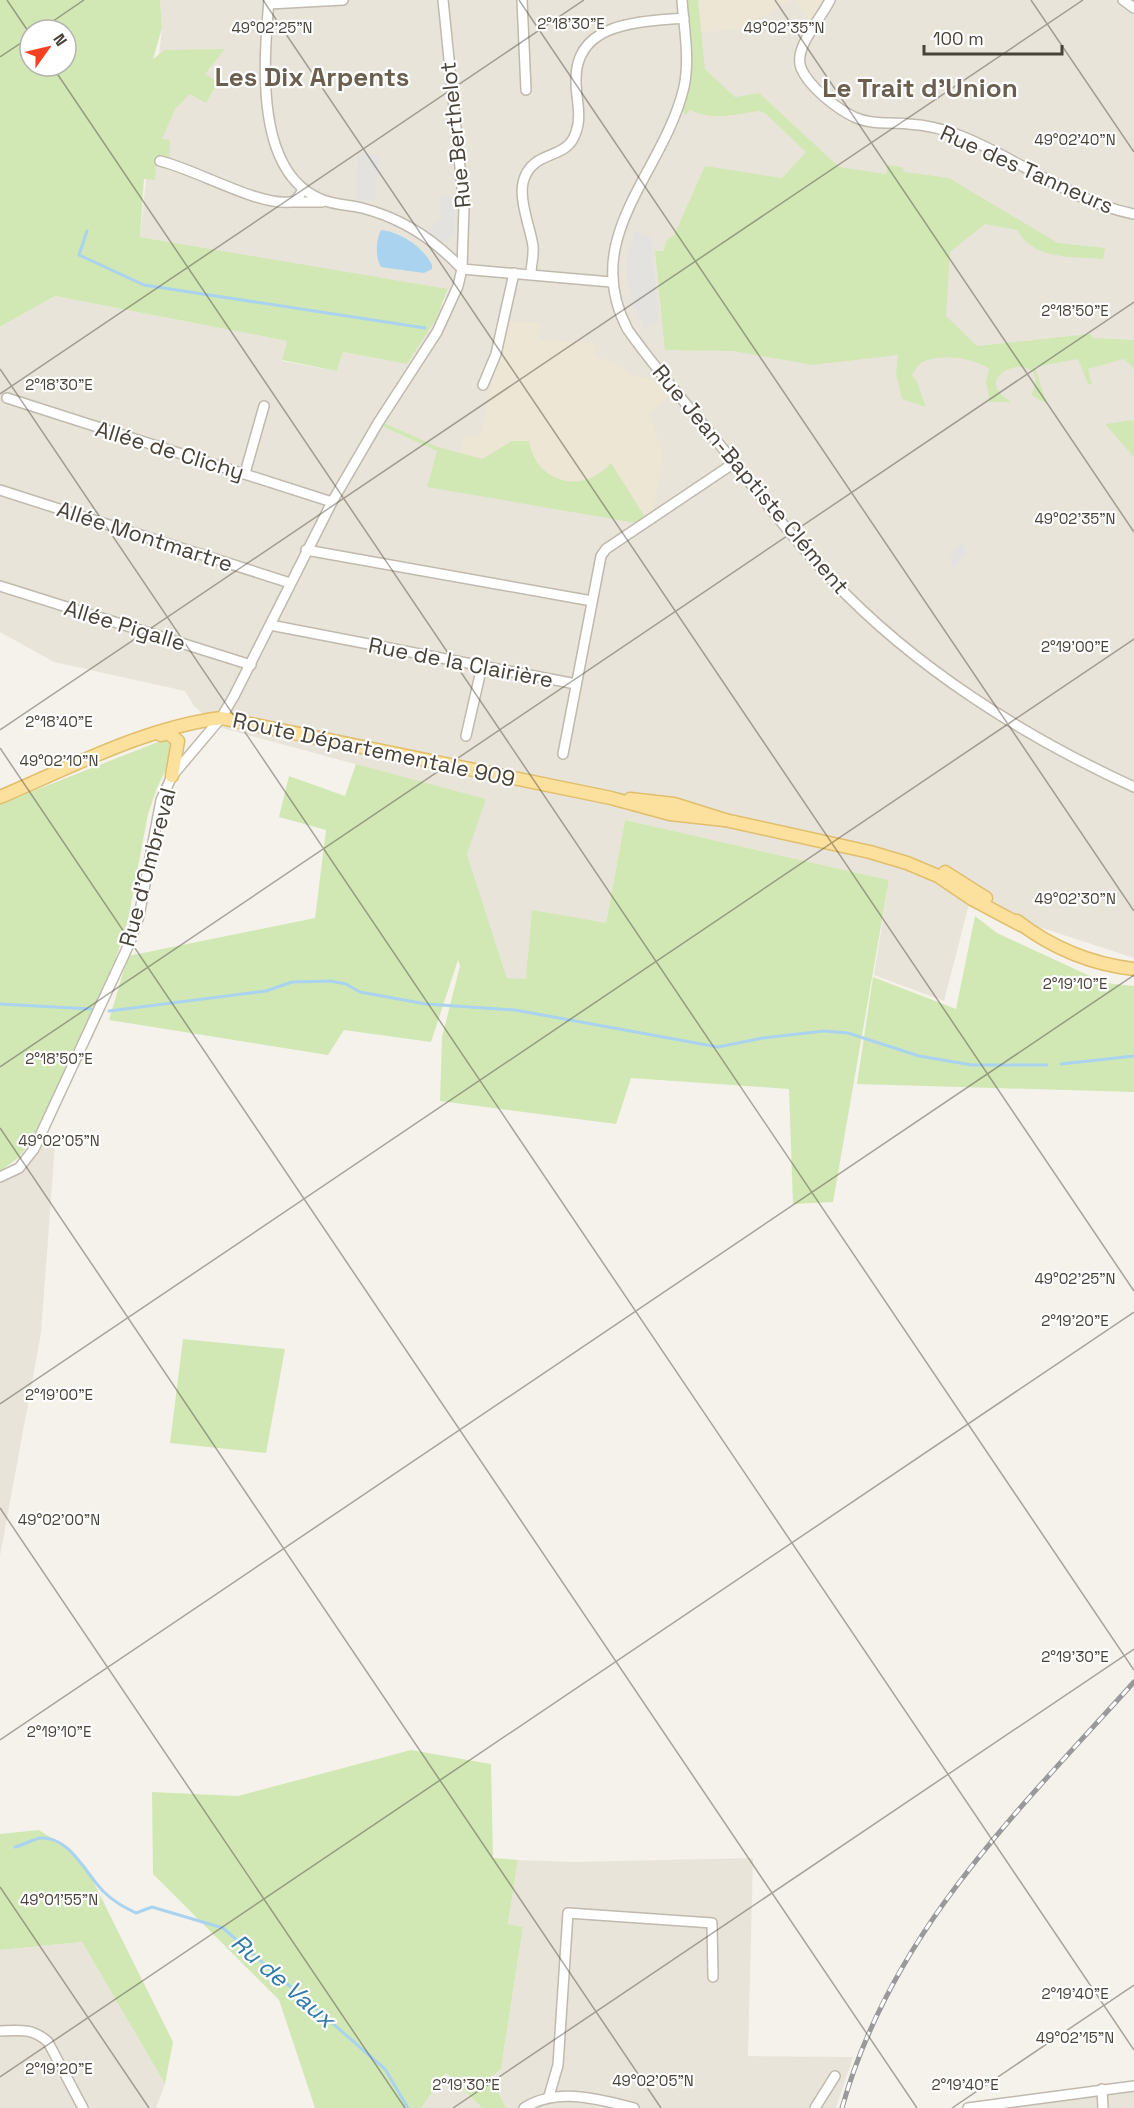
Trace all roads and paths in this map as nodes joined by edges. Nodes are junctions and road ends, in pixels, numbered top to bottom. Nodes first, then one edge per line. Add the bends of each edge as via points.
1 (343, 0) edge
2 (443, 0) edge
3 (522, 0) edge
4 (682, 0) edge
5 (830, 0) edge
6 (1123, 0) edge
7 (269, 2) edge
8 (1134, 8) edge
9 (684, 18) junction
10 (526, 90) dead end
11 (160, 161) dead end
12 (303, 189) junction
13 (289, 202) junction
14 (329, 202) junction
15 (1134, 214) edge
16 (462, 269) junction
17 (514, 273) junction
18 (531, 274) junction
19 (611, 282) junction
20 (483, 385) dead end
21 (7, 398) dead end
22 (264, 406) dead end
23 (734, 463) junction
24 (245, 473) junction
25 (0, 490) edge
26 (332, 502) junction
27 (306, 550) junction
28 (290, 583) junction
29 (0, 586) edge
30 (592, 601) junction
31 (270, 625) junction
32 (251, 665) junction
33 (482, 666) junction
34 (576, 684) junction
35 (221, 718) junction
36 (466, 736) dead end
37 (139, 740) junction
38 (563, 754) dead end
39 (172, 776) junction
40 (1134, 787) edge
41 (0, 796) edge
42 (1134, 968) edge
43 (0, 1177) edge
44 (713, 1977) dead end
45 (0, 2031) edge
46 (834, 2076) dead end
47 (1134, 2086) edge
48 (1102, 2089) junction
49 (549, 2096) junction
50 (83, 2108) edge
51 (524, 2108) edge
52 (634, 2108) edge
53 (815, 2108) edge
54 (968, 2108) edge
55 (1103, 2108) edge

1 - 7 street
2 - 16 street, Rue Berthelot via 464,200
3 - 10 street
4 - 9 street, Rue Jean-Baptiste Clément
5 - 15 street, Rue des Tanneurs via 802,44 799,58 807,78 838,107 864,120 924,125 960,135 1080,198
6 - 8 street
7 - 12 street via 265,62 271,122 282,164
9 - 18 street via 612,27 584,50 575,80 579,123 576,135 558,153 538,161 524,179 522,197 533,252
9 - 19 street, Rue Jean-Baptiste Clément via 684,87 675,115 615,240
11 - 13 street via 258,197
12 - 13 street
12 - 14 street
13 - 14 street
14 - 16 street via 395,219 420,233
16 - 17 street
16 - 26 street, Rue Berthelot via 439,328
17 - 18 street
17 - 20 street via 496,354
18 - 19 street
19 - 23 street, Rue Jean-Baptiste Clément via 618,312 628,330
21 - 24 street, Allée de Clichy
22 - 24 street
23 - 30 street, Rue de la Clairière via 606,549 599,562
23 - 40 street, Rue Jean-Baptiste Clément via 833,581 922,660 1056,749
24 - 26 street, Allée de Clichy
25 - 28 street, Allée Montmartre
26 - 27 street, Rue d'Ombreval
27 - 28 street, Rue d'Ombreval
27 - 30 street
28 - 31 street, Rue d'Ombreval
29 - 32 street, Allée Pigalle
30 - 34 street, Rue de la Clairière
31 - 32 street, Rue d'Ombreval
31 - 33 street, Rue de la Clairière
32 - 35 street, Rue d'Ombreval
33 - 34 street, Rue de la Clairière
33 - 36 street
34 - 38 street
35 - 37 main road, Route Départementale 909 via 177,726
35 - 39 street, Rue d'Ombreval
35 - 42 main road, Route Départementale 909 via 610,798 670,814 725,820 870,852 936,876 1075,955
37 - 39 main road via 168,733 178,741
37 - 41 main road, Route Départementale 909
39 - 43 street, Rue d'Ombreval via 161,800 139,916 130,942 34,1149 24,1164
44 - 49 street via 712,1923 568,1913 558,2065
45 - 50 street via 27,2030 48,2042
46 - 53 street
47 - 48 street
48 - 54 street
48 - 55 street
49 - 51 street
49 - 52 street

